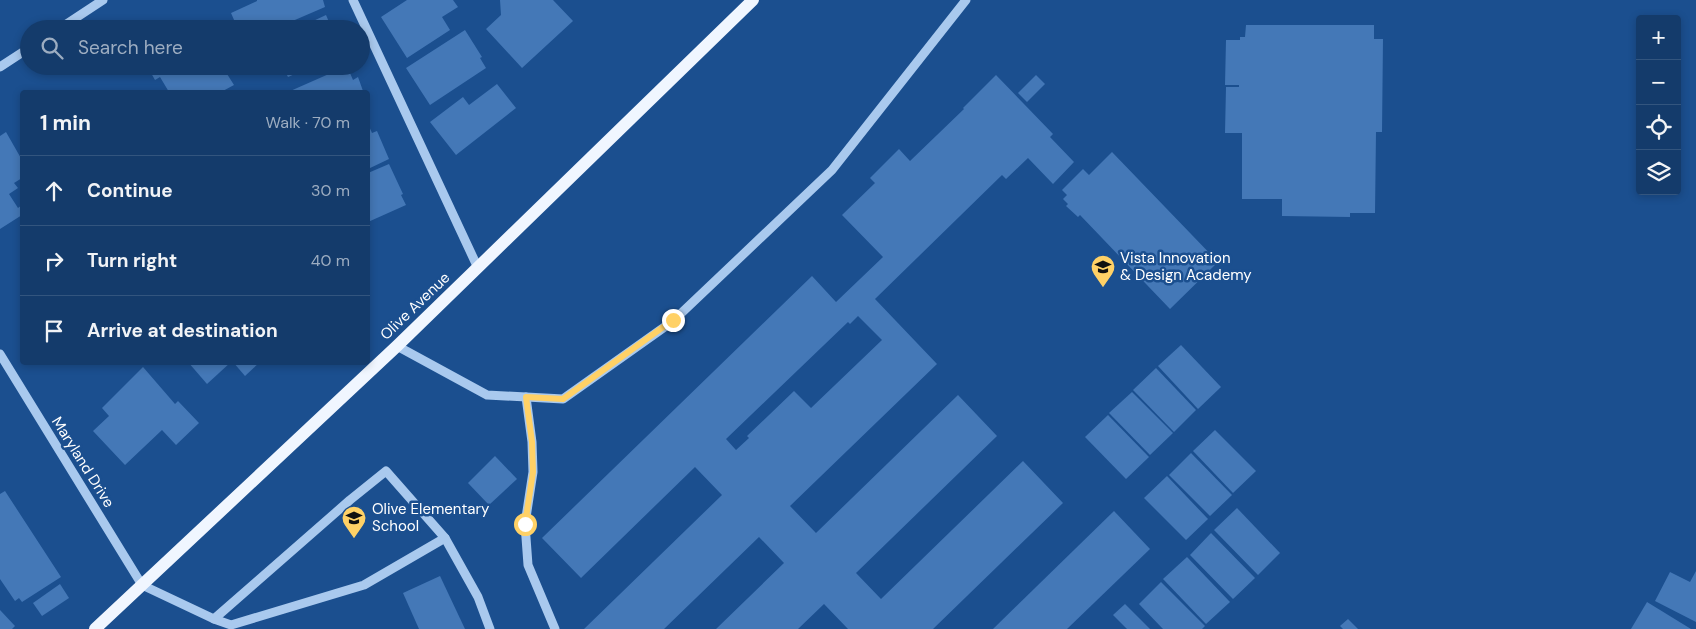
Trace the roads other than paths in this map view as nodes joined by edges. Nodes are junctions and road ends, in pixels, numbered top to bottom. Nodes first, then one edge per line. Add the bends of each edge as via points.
1 (103, 0) edge
2 (353, 0) edge
3 (753, 0) edge
4 (966, 0) edge
5 (73, 20) edge
6 (362, 20) edge
7 (370, 36) edge
8 (20, 54) edge
9 (0, 67) edge
10 (478, 268) junction
11 (397, 346) junction
12 (0, 354) edge
13 (526, 397) junction
14 (445, 538) junction
15 (142, 585) junction
16 (214, 619) junction
17 (95, 629) edge
18 (490, 629) edge
19 (555, 629) edge

1 - 5 street
2 - 6 street
3 - 10 main road, Olive Avenue
4 - 13 street via 832,170 673,320 563,399
7 - 10 street
8 - 9 street
10 - 11 main road, Olive Avenue
11 - 13 street via 487,395
11 - 15 main road, Olive Avenue
12 - 15 street, Maryland Drive
13 - 19 street via 533,472 525,524 528,565
14 - 16 street via 364,585 231,625
14 - 16 street via 386,470
14 - 18 street via 478,597
15 - 16 street
15 - 17 main road, Olive Avenue

